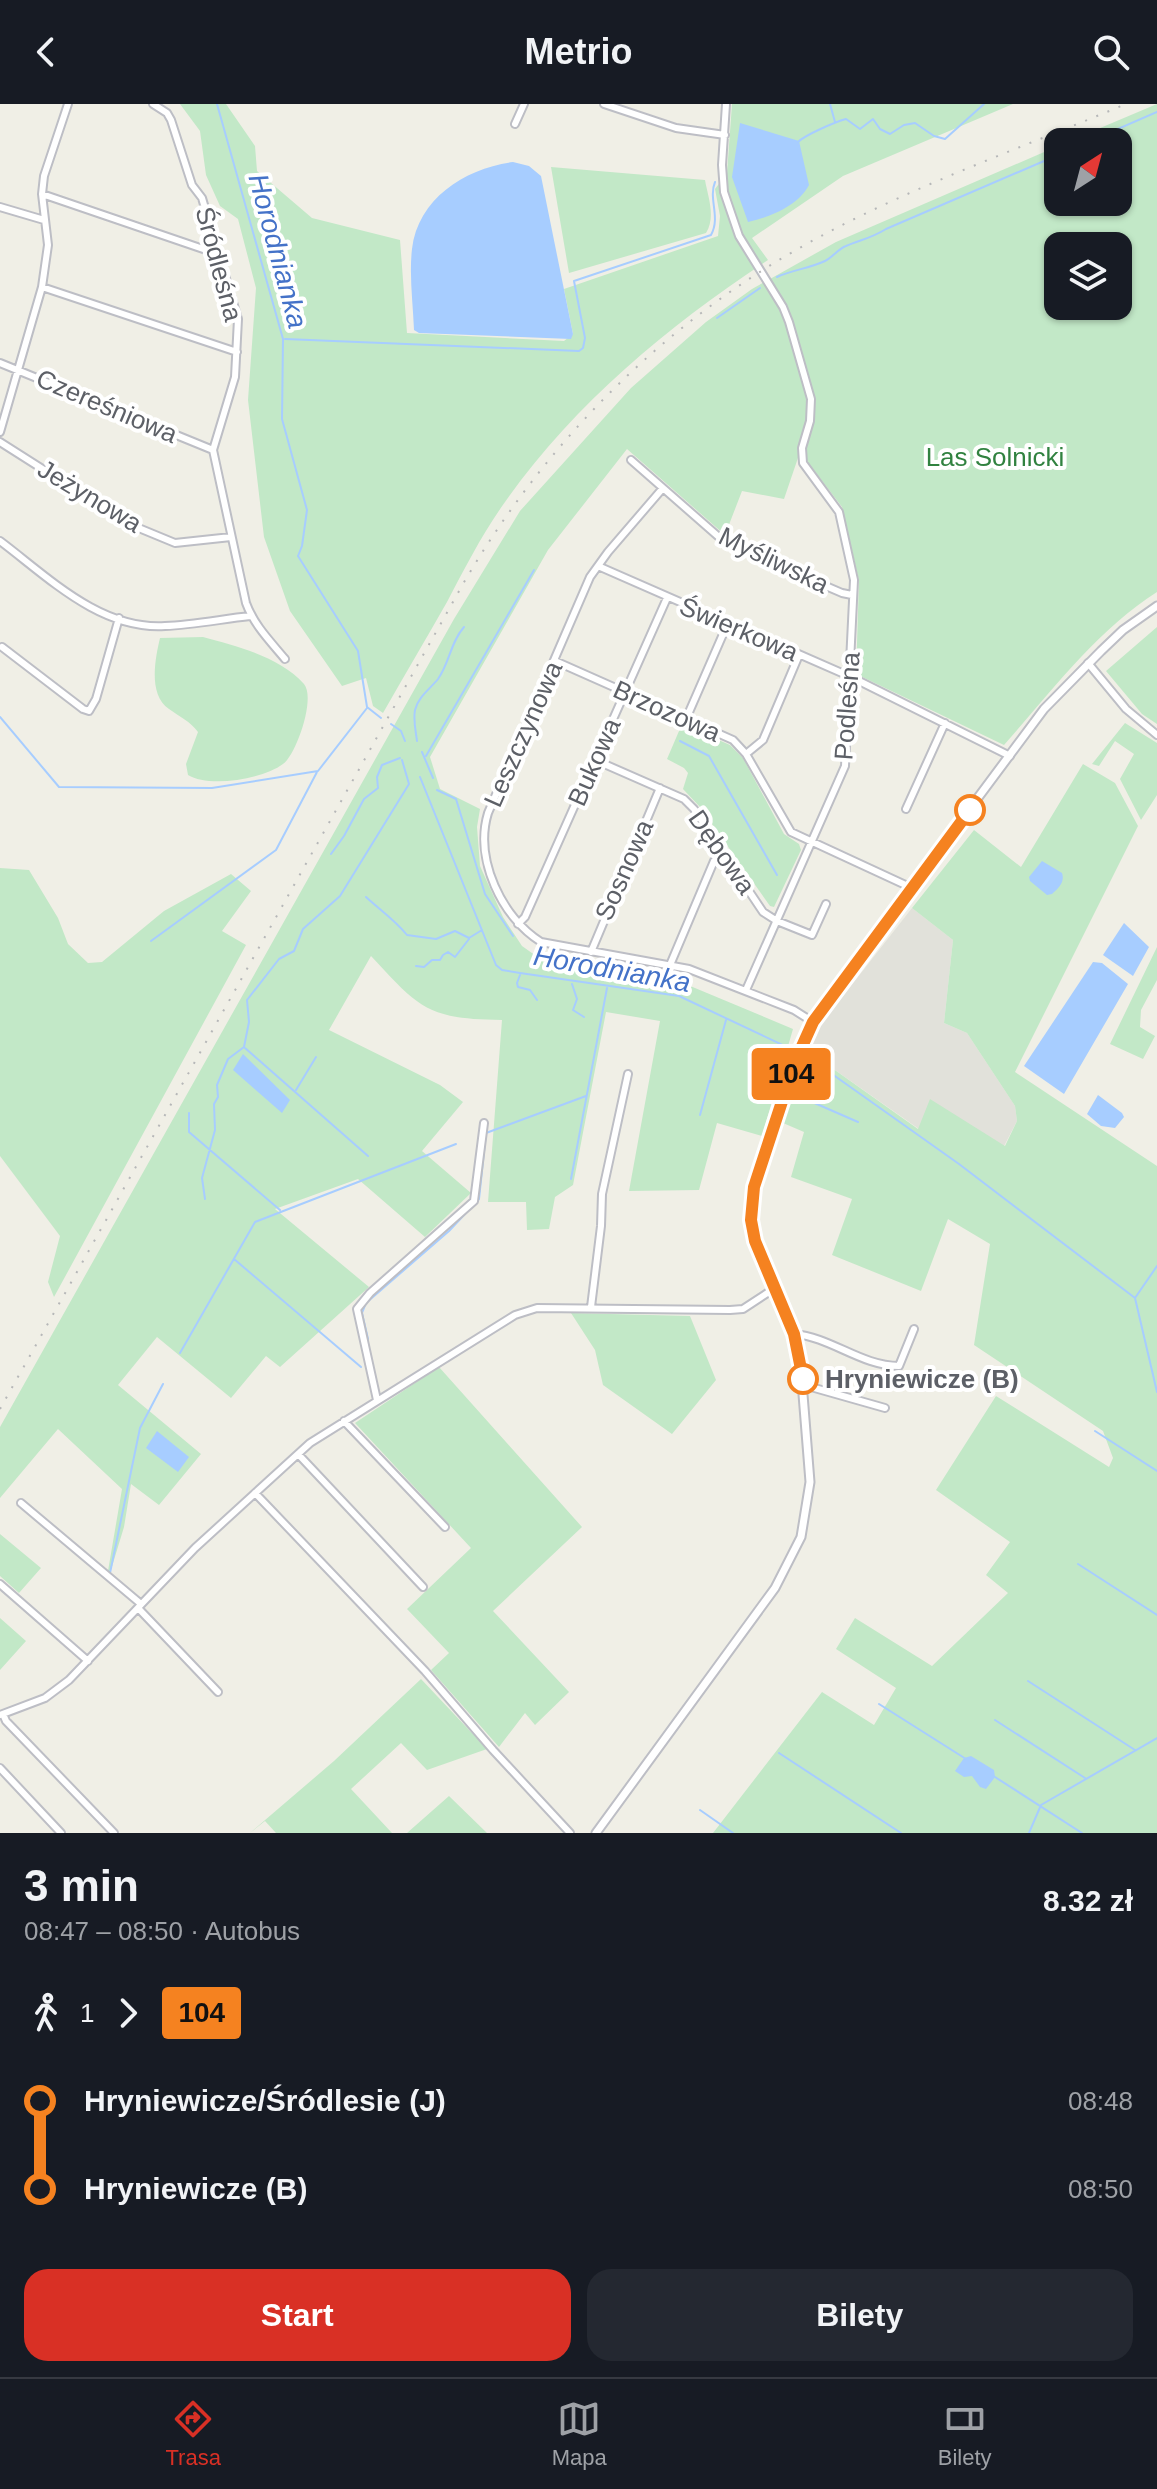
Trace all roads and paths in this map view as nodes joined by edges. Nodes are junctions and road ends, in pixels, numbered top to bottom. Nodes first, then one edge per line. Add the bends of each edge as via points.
1 (68, 104) edge
2 (153, 104) edge
3 (524, 104) edge
4 (604, 104) edge
5 (726, 104) edge
6 (515, 124) dead end
7 (725, 135) junction
8 (42, 194) junction
9 (0, 207) edge
10 (44, 220) junction
11 (217, 250) junction
12 (42, 287) junction
13 (237, 352) junction
14 (0, 363) edge
15 (19, 369) junction
16 (0, 432) edge
17 (0, 442) edge
18 (213, 450) junction
19 (631, 460) dead end
20 (663, 488) junction
21 (231, 537) junction
22 (0, 541) edge
23 (598, 566) junction
24 (852, 595) junction
25 (667, 598) junction
26 (1157, 606) edge
27 (250, 616) junction
28 (119, 618) junction
29 (727, 625) junction
30 (2, 647) edge
31 (799, 655) junction
32 (285, 659) dead end
33 (555, 661) junction
34 (1088, 663) junction
35 (851, 677) junction
36 (625, 692) junction
37 (686, 719) junction
38 (945, 723) junction
39 (1157, 735) edge
40 (746, 754) junction
41 (1010, 756) junction
42 (595, 760) junction
43 (660, 788) junction
44 (906, 809) dead end
45 (812, 842) junction
46 (723, 853) junction
47 (912, 888) junction
48 (826, 904) dead end
49 (777, 921) junction
50 (518, 924) junction
51 (591, 952) junction
52 (670, 965) junction
53 (746, 990) junction
54 (813, 1022) junction
55 (628, 1074) dead end
56 (484, 1123) dead end
57 (775, 1288) junction
58 (591, 1307) junction
59 (914, 1329) dead end
60 (794, 1334) junction
61 (804, 1385) junction
62 (377, 1400) junction
63 (885, 1408) dead end
64 (344, 1421) junction
65 (298, 1454) junction
66 (255, 1493) junction
67 (21, 1503) dead end
68 (445, 1527) dead end
69 (0, 1584) edge
70 (423, 1587) dead end
71 (139, 1606) junction
72 (88, 1661) junction
73 (218, 1692) dead end
74 (2, 1714) edge
75 (0, 1768) edge
76 (61, 1833) edge
77 (114, 1833) edge
78 (570, 1833) edge
79 (596, 1833) edge

1 - 8 street
2 - 11 street, Śródleśna via 171,120
3 - 6 street
4 - 7 street via 676,128
5 - 7 street
7 - 24 street, Podleśna via 724,192 739,236 789,322 811,399 803,463 839,512 854,580
8 - 10 street
8 - 11 street
9 - 10 street
10 - 12 street via 48,245
11 - 13 street, Śródleśna via 238,319
12 - 13 street
12 - 15 street
13 - 18 street, Śródleśna via 230,400
14 - 15 street, Czereśniowa
15 - 16 street
15 - 18 street, Czereśniowa
17 - 21 street, Jeżynowa via 129,524 175,543
18 - 21 street
19 - 20 street, Myśliwska
20 - 23 street
20 - 24 street, Myśliwska via 733,546
21 - 27 street
22 - 28 street via 90,608
23 - 25 street, Świerkowa
23 - 33 street, Leszczynowa
24 - 35 street, Podleśna
25 - 29 street, Świerkowa
25 - 36 street, Bukowa
26 - 34 street
27 - 28 street via 163,626
27 - 32 street
28 - 30 street via 89,711
29 - 31 street, Świerkowa
29 - 37 street
31 - 35 street, Świerkowa
31 - 40 street via 763,740
33 - 36 street, Brzozowa
33 - 50 street, Leszczynowa via 486,820 485,854 502,900
34 - 39 street via 1126,709
34 - 41 street via 1048,703
35 - 38 street, Świerkowa
35 - 45 street, Podleśna via 845,766
36 - 37 street, Brzozowa
36 - 42 street, Bukowa
37 - 40 street, Brzozowa via 733,740
38 - 41 street, Świerkowa
38 - 44 street
40 - 45 street, Brzozowa via 791,832
41 - 47 street
42 - 43 street, Dębowa
42 - 50 street, Bukowa
43 - 46 street, Dębowa via 694,809
43 - 51 street, Sosnowa
45 - 47 street, Brzozowa
45 - 49 street, Podleśna
46 - 49 street, Dębowa via 763,912
46 - 52 street via 714,861
47 - 54 street
48 - 49 street, Dębowa via 812,935
49 - 53 street, Podleśna
50 - 51 street, Leszczynowa via 541,942
51 - 52 street, Leszczynowa
52 - 53 street, Leszczynowa
53 - 54 street, Leszczynowa
54 - 57 street via 751,1202 755,1241
55 - 58 street via 602,1194
56 - 62 street via 474,1201 357,1309
57 - 58 street via 743,1309
57 - 60 street
58 - 62 street via 525,1311
59 - 60 street via 899,1366 878,1364
60 - 61 street
61 - 63 street
61 - 79 street via 810,1482 806,1519 794,1555
62 - 64 street
64 - 65 street
64 - 68 street
65 - 66 street
65 - 70 street
66 - 71 street
66 - 78 street
67 - 71 street
69 - 72 street
71 - 72 street
71 - 73 street
72 - 74 street via 45,1698
74 - 77 street
75 - 76 street

